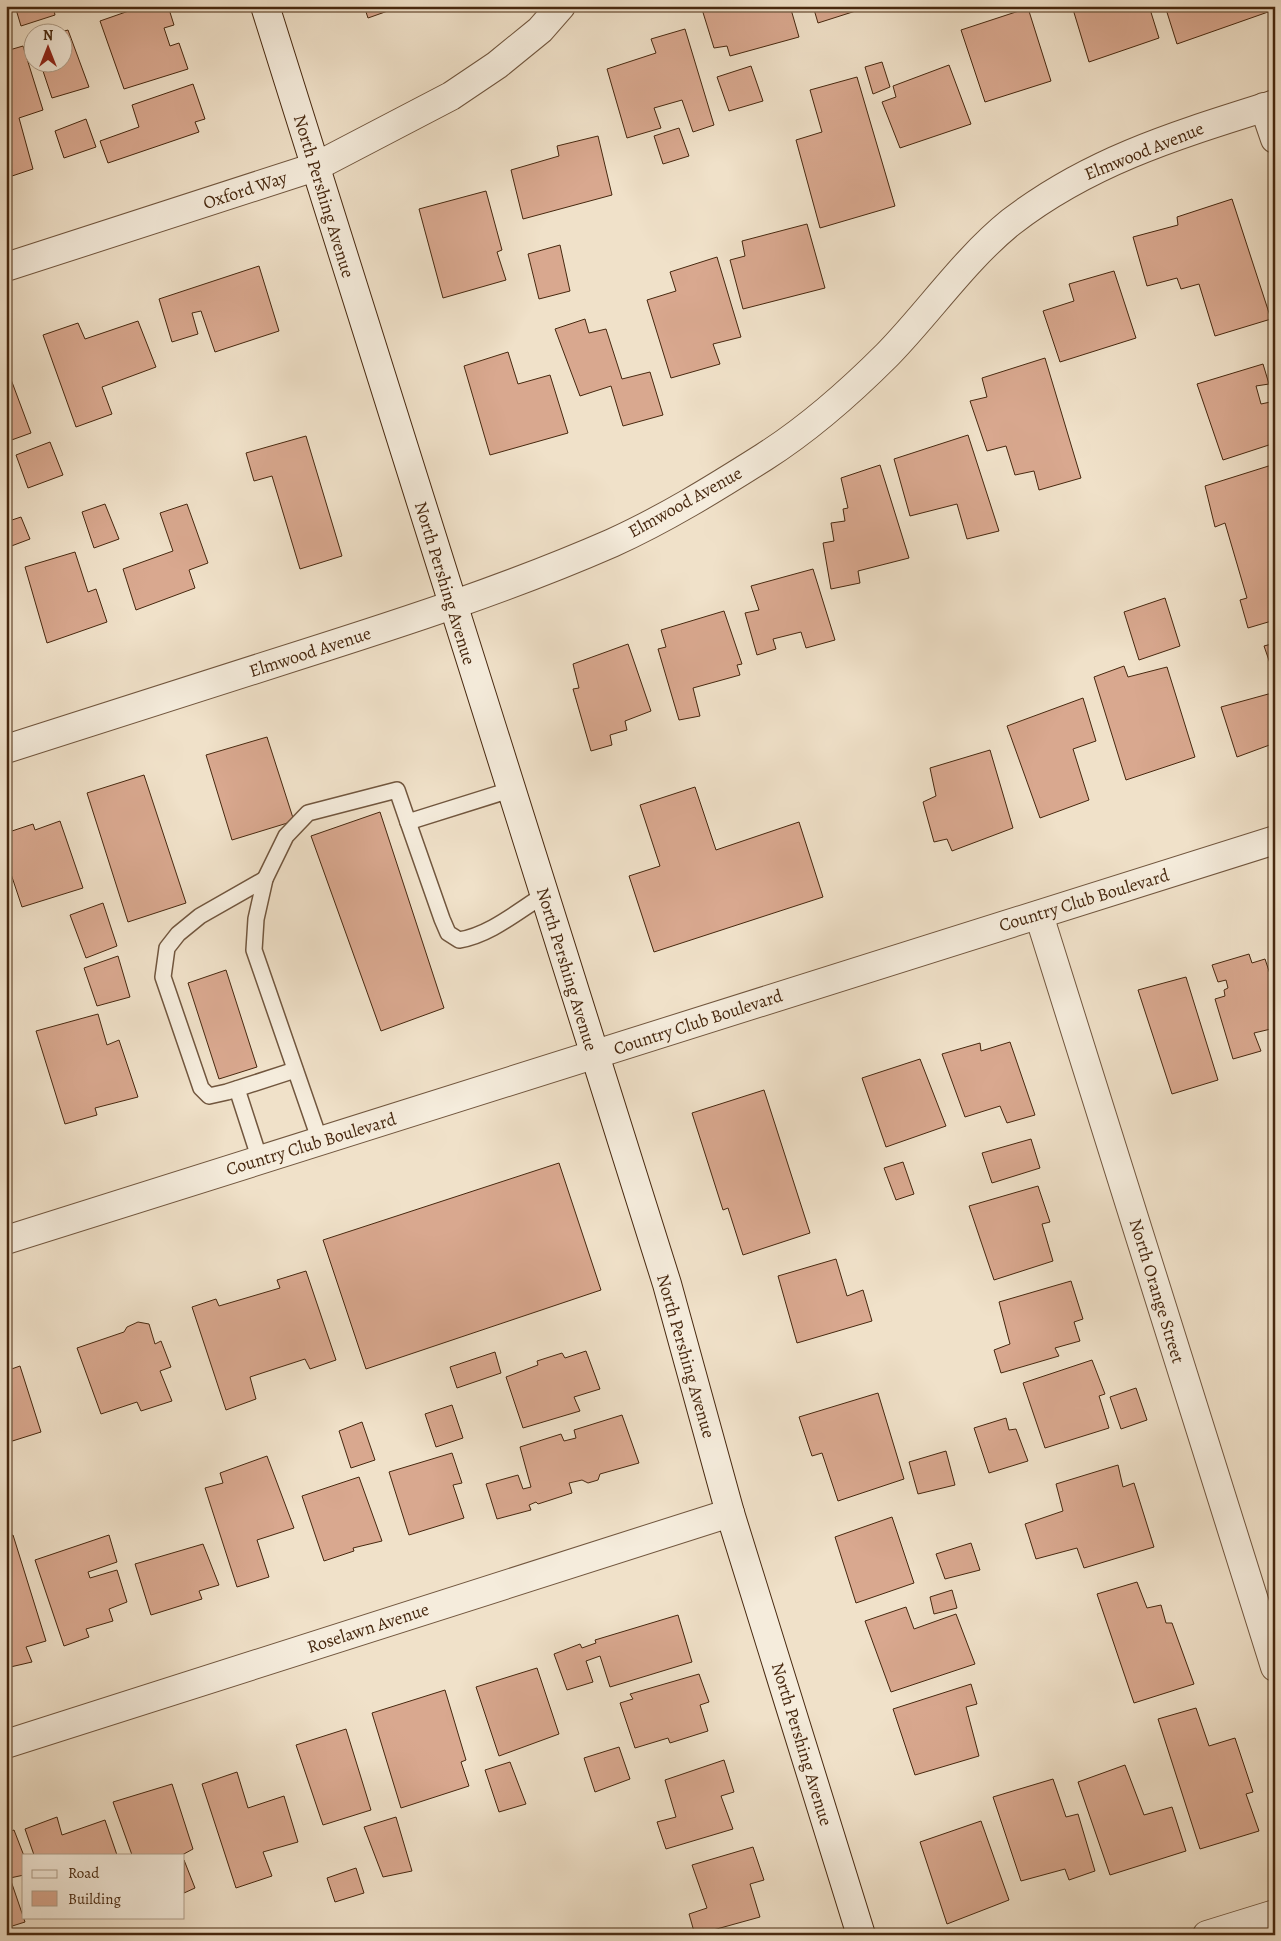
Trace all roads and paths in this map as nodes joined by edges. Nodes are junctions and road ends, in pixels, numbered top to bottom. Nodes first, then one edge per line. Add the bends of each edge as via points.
1 (265, 6) edge
2 (561, 6) edge
3 (1269, 105) edge
4 (1275, 140) edge
5 (315, 168) junction
6 (6, 267) edge
7 (453, 606) junction
8 (6, 749) edge
9 (510, 790) junction
10 (408, 822) junction
11 (1275, 840) edge
12 (265, 880) junction
13 (544, 895) junction
14 (1039, 915) junction
15 (593, 1055) junction
16 (295, 1070) junction
17 (237, 1089) junction
18 (320, 1141) junction
19 (260, 1160) junction
20 (6, 1240) edge
21 (730, 1512) junction
22 (1275, 1667) edge
23 (6, 1744) edge
24 (1275, 1914) edge
25 (861, 1935) edge
26 (1207, 1935) edge

1 - 5 street, North Pershing Avenue
2 - 5 street, Oxford Way via 540,30 459,91
3 - 4 street
3 - 7 street, Elmwood Avenue via 1176,135 1076,179 1004,229 887,355 826,410 768,454 674,512 613,542
5 - 6 street, Oxford Way
5 - 7 street, North Pershing Avenue
7 - 8 street, Elmwood Avenue
7 - 9 street, North Pershing Avenue
9 - 10 lane
9 - 13 street, North Pershing Avenue
10 - 12 lane via 397,790 308,813 286,836
10 - 13 lane via 448,933 459,940 472,938
11 - 14 street, Country Club Boulevard
12 - 16 lane via 256,919 254,950
12 - 17 lane via 200,916 178,934 167,948 164,963 163,977 201,1088 209,1096
13 - 15 street, North Pershing Avenue
14 - 15 street, Country Club Boulevard
14 - 22 street, North Orange Street
15 - 18 street, Country Club Boulevard
15 - 21 street, North Pershing Avenue via 667,1284
16 - 17 lane
16 - 18 lane
17 - 19 lane
18 - 19 street, Country Club Boulevard
19 - 20 street, Country Club Boulevard
21 - 23 street, Roselawn Avenue
21 - 25 street, North Pershing Avenue
24 - 26 street

